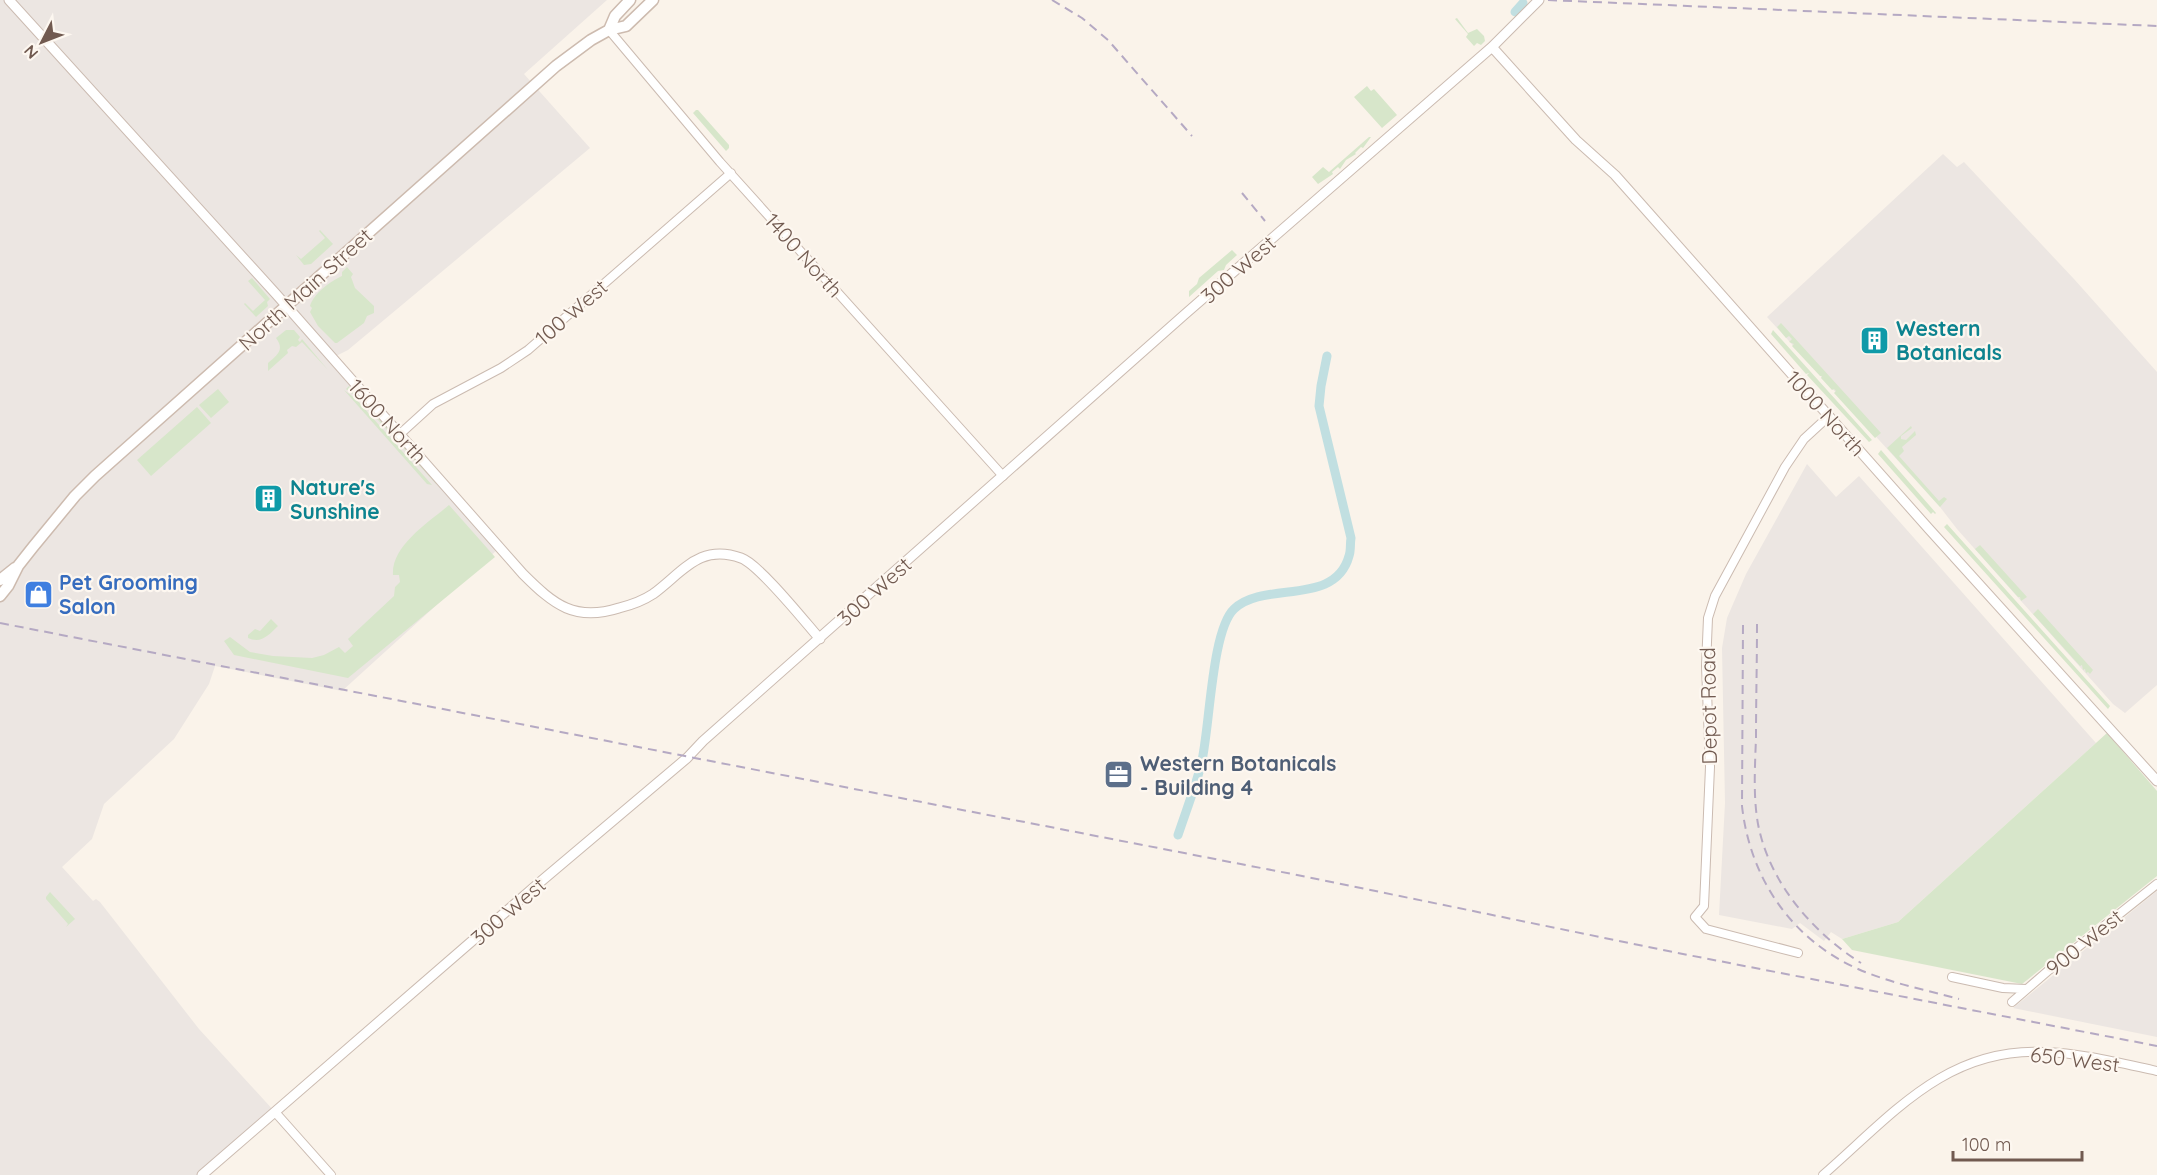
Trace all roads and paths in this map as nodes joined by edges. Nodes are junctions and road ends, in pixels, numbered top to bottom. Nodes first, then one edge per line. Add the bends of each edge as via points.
1 (9, 0) edge
2 (630, 0) edge
3 (653, 0) edge
4 (1539, 0) edge
5 (609, 30) junction
6 (1492, 47) junction
7 (731, 173) junction
8 (286, 305) junction
9 (1829, 416) junction
10 (400, 434) junction
11 (1003, 476) junction
12 (18, 566) junction
13 (0, 580) edge
14 (0, 596) edge
15 (820, 639) junction
16 (2157, 781) edge
17 (2157, 884) edge
18 (1798, 953) dead end
19 (1952, 977) dead end
20 (2026, 989) junction
21 (2012, 1002) dead end
22 (2157, 1071) edge
23 (275, 1112) junction
24 (202, 1175) edge
25 (332, 1175) edge
26 (1823, 1175) edge

1 - 8 street, 1600 North
2 - 5 main road, North Main Street via 615,15
3 - 5 main road, North Main Street via 626,26
4 - 6 street, 300 West
5 - 7 street, 1400 North
5 - 8 main road, North Main Street via 556,66
6 - 9 street, 1000 North via 1576,140 1631,193
6 - 11 street, 300 West
7 - 10 street, 100 West via 528,350 433,404
7 - 11 street, 1400 North
8 - 10 street, 1600 North
8 - 12 main road, North Main Street via 95,476
9 - 16 street, 1000 North
9 - 18 street, Depot Road via 1804,439 1785,467 1715,596 1706,628 1710,766 1704,906 1695,917 1706,929
10 - 15 street, 1600 North via 523,574 558,604 580,612 603,614 652,595 699,557 723,555 741,558 755,567
11 - 15 street, 300 West
12 - 13 main road, North Main Street
12 - 14 main road, North Main Street
15 - 23 street, 300 West
17 - 20 street, 900 West
19 - 20 street
20 - 21 street, 900 West
22 - 26 street, 650 West via 2044,1052 1988,1057 1968,1063 1928,1084
23 - 24 street, 300 West
23 - 25 street

